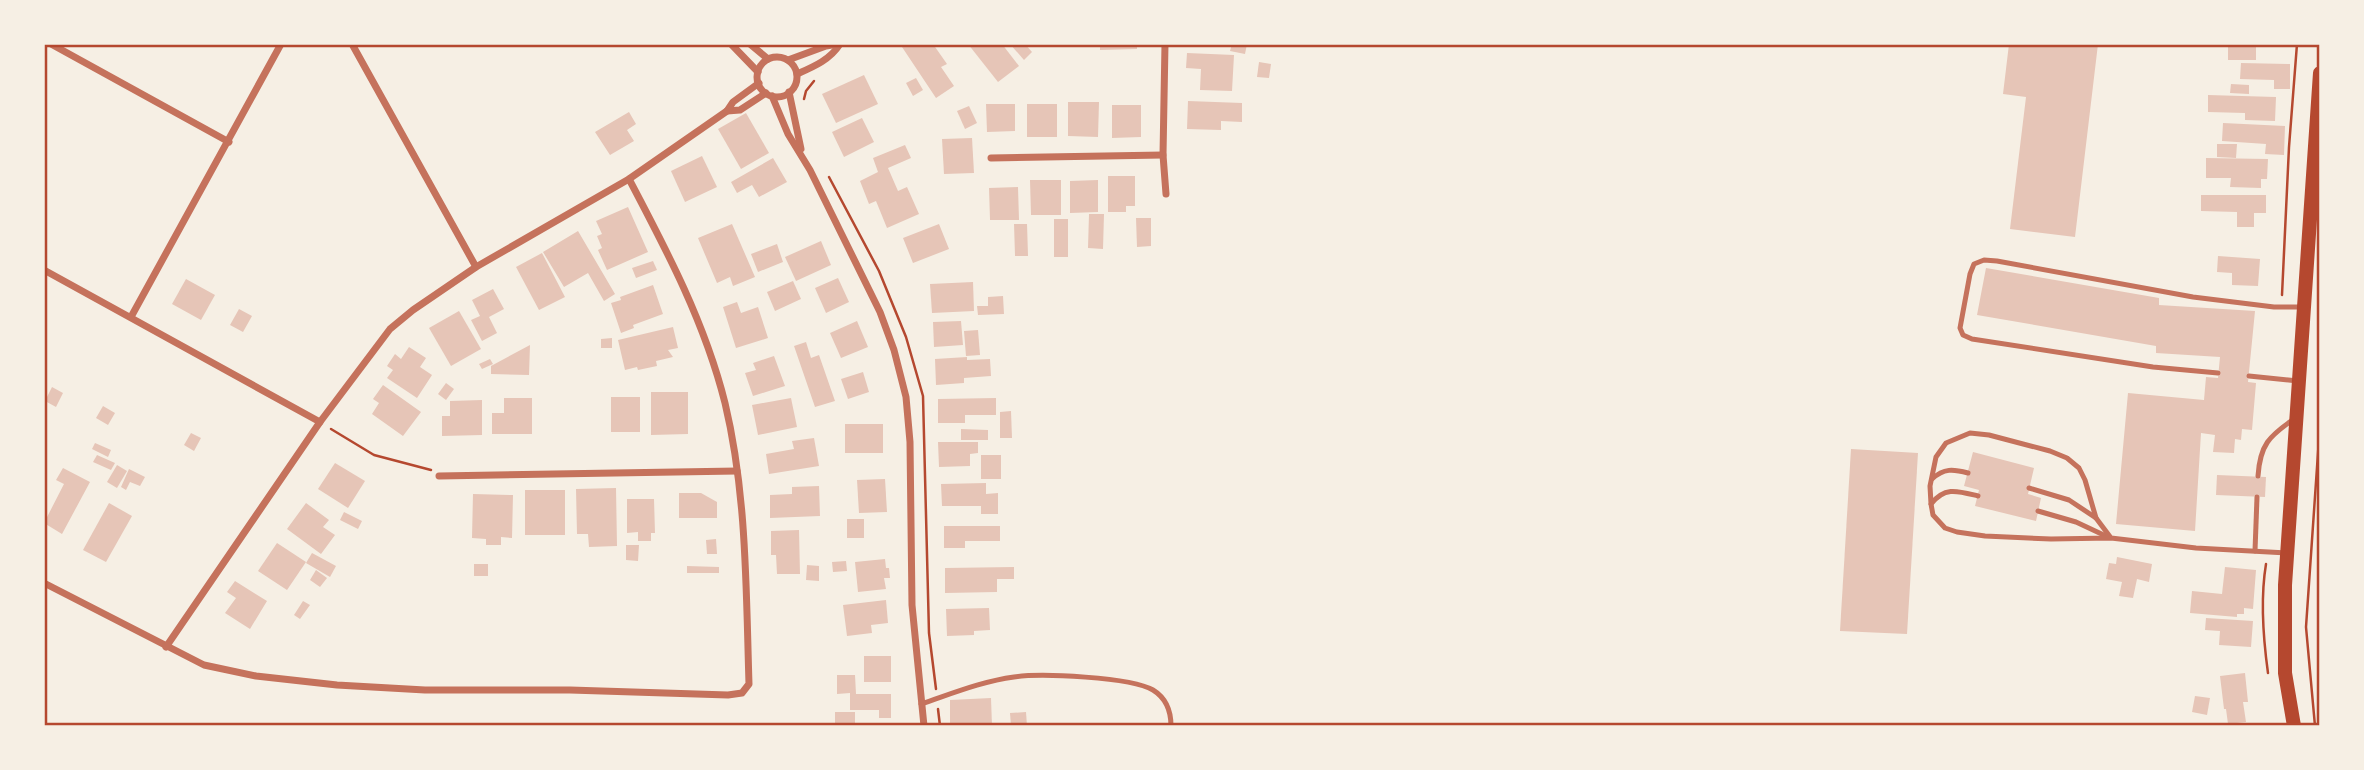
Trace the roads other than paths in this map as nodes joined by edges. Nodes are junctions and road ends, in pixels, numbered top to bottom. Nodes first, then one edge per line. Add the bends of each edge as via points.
1 (281, 44) edge
2 (352, 44) edge
3 (730, 44) edge
4 (750, 44) edge
5 (839, 44) edge
6 (1165, 44) edge
7 (56, 45) edge
8 (768, 60) junction
9 (788, 60) junction
10 (758, 72) junction
11 (2320, 73) edge
12 (797, 74) junction
13 (759, 83) junction
14 (789, 92) junction
15 (769, 94) junction
16 (727, 111) junction
17 (229, 142) junction
18 (802, 153) junction
19 (1163, 155) junction
20 (990, 158) dead end
21 (629, 179) junction
22 (1166, 194) dead end
23 (475, 267) junction
24 (44, 270) edge
25 (2304, 307) junction
26 (131, 317) junction
27 (2218, 373) dead end
28 (2249, 376) dead end
29 (2299, 381) junction
30 (2296, 417) junction
31 (320, 422) junction
32 (737, 471) junction
33 (1968, 473) dead end
34 (439, 476) road end
35 (2258, 476) dead end
36 (1931, 479) junction
37 (2029, 488) dead end
38 (1978, 496) dead end
39 (2257, 497) dead end
40 (1931, 505) junction
41 (2038, 511) dead end
42 (2096, 518) junction
43 (2111, 538) junction
44 (2255, 551) junction
45 (2287, 553) junction
46 (44, 583) edge
47 (166, 647) junction
48 (921, 704) junction
49 (924, 726) edge
50 (1171, 726) edge
51 (2294, 726) edge

1 - 17 street
2 - 23 street
3 - 10 street
4 - 8 street
5 - 9 street
5 - 12 street via 818,65
6 - 19 street
7 - 17 street
8 - 9 street
8 - 10 street
9 - 12 street
10 - 13 street
11 - 25 main road
12 - 14 street
13 - 15 street
13 - 16 street
14 - 15 street
14 - 18 street
15 - 16 street via 740,110
15 - 18 street
16 - 21 street
17 - 26 street
18 - 48 street via 880,312 906,397 912,606
19 - 20 street
19 - 22 street
21 - 23 street
21 - 32 street via 700,325 724,402
23 - 31 street via 390,329
24 - 26 street
25 - 27 lane via 2193,297 1997,261 1974,264 1960,328 1972,339
25 - 29 main road
26 - 31 street
28 - 29 lane
29 - 30 main road
30 - 35 lane via 2266,442
30 - 45 main road
31 - 47 street
32 - 34 street
32 - 47 street via 746,589 748,684 742,692 337,685 204,666
33 - 36 lane via 1945,470
36 - 40 lane
36 - 42 lane via 1936,457 1946,443 1970,433 1989,435 2050,451 2074,463 2085,481
37 - 42 lane via 2068,500
38 - 40 lane via 1950,490
39 - 44 lane
40 - 43 lane via 1938,522 1957,531 2040,539
41 - 43 lane
42 - 43 lane
43 - 44 lane
44 - 45 lane
45 - 51 main road via 2285,673
46 - 47 street
48 - 49 street
48 - 50 lane via 1011,677 1106,680 1152,689 1168,706

